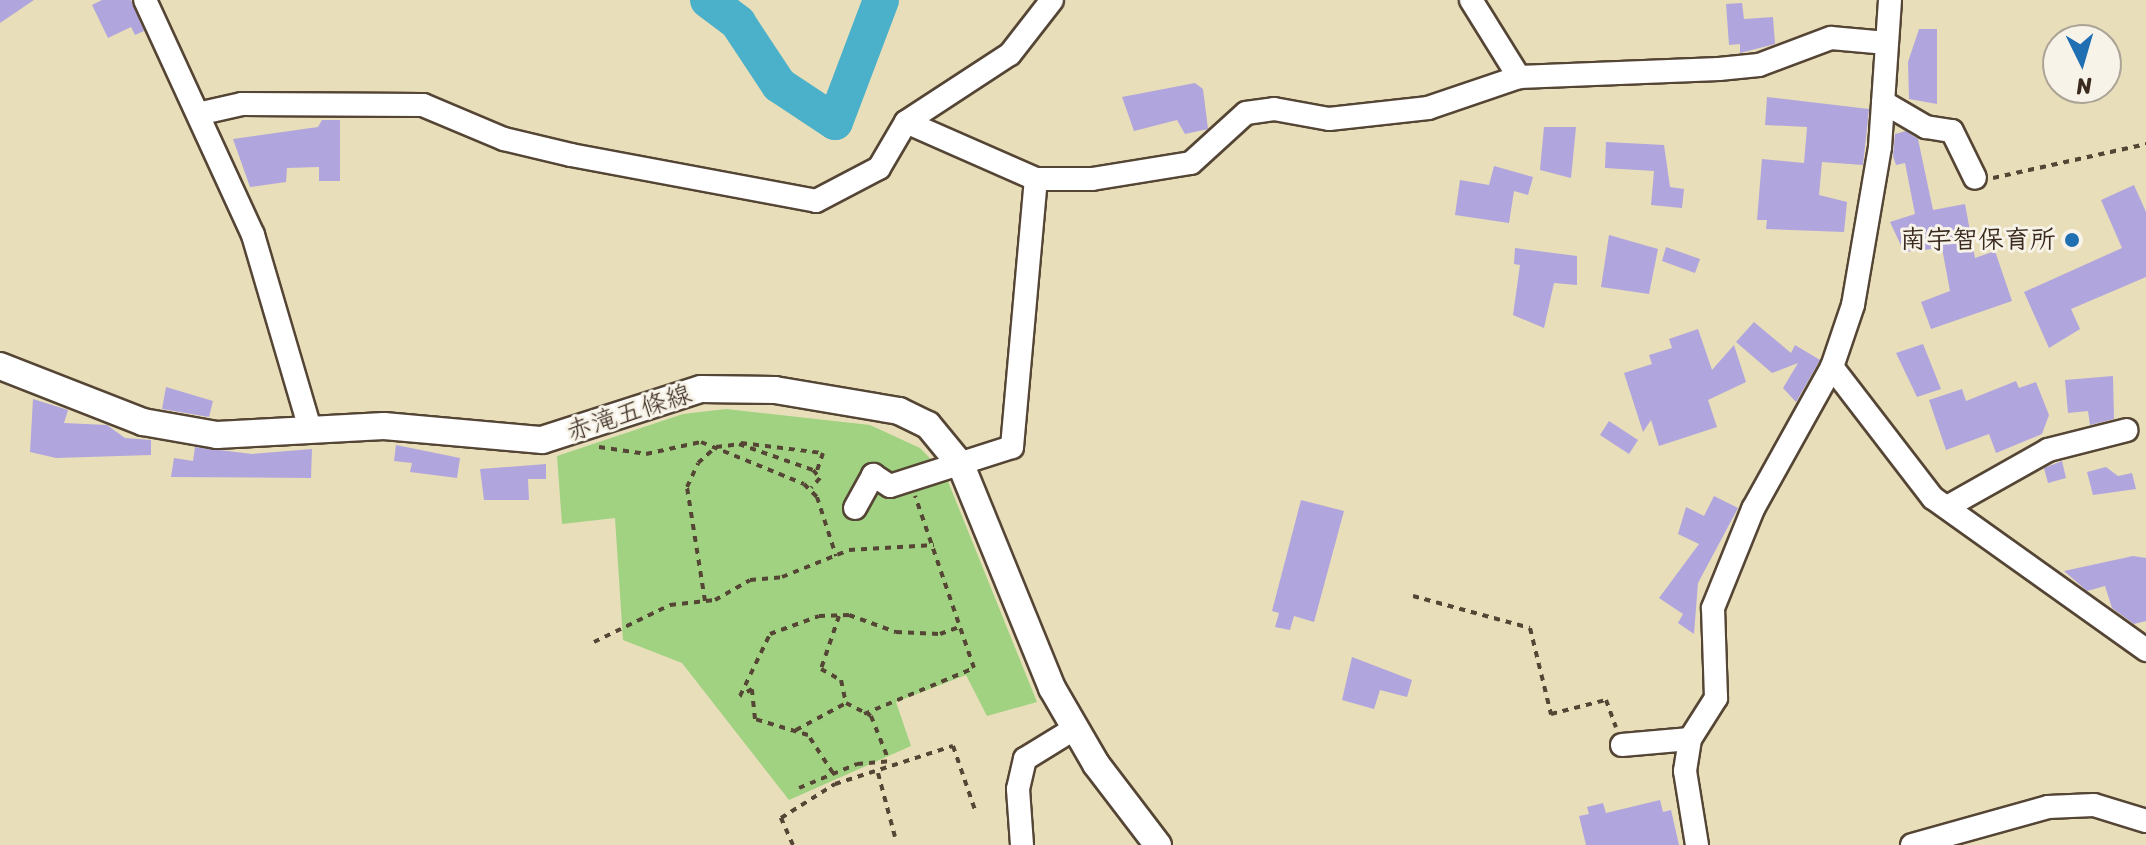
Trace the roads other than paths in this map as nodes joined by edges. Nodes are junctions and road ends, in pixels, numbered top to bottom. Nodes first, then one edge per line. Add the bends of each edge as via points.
1 (145, 0) edge
2 (1052, 0) edge
3 (1471, 0) edge
4 (1890, 0) edge
5 (1887, 43) junction
6 (1519, 77) junction
7 (1883, 102) junction
8 (202, 113) junction
9 (906, 122) junction
10 (1975, 178) road end
11 (1036, 179) junction
12 (0, 366) edge
13 (1832, 367) junction
14 (310, 429) junction
15 (2127, 430) dead end
16 (961, 465) junction
17 (1947, 507) junction
18 (855, 508) dead end
19 (2146, 650) edge
20 (1074, 729) junction
21 (1690, 739) junction
22 (1622, 745) road end
23 (2146, 821) edge
24 (1022, 845) edge
25 (1158, 845) edge
26 (1697, 845) edge
27 (1912, 845) edge

1 - 8 street
2 - 9 street via 1010,54
3 - 6 street
4 - 5 street
5 - 6 street via 1831,38 1759,65 1719,69
5 - 7 street
6 - 11 street via 1428,108 1329,119 1274,109 1246,113 1191,163
7 - 10 street via 1926,127 1952,131
7 - 13 street via 1868,244
8 - 9 street via 242,104 423,105 557,152 775,199 816,201 879,168
8 - 14 street via 253,235
9 - 11 street
11 - 16 street via 1012,447
12 - 14 main road, 赤滝五條線 via 181,432
13 - 17 street
13 - 21 street via 1726,570 1713,608 1716,698
14 - 16 main road, 赤滝五條線 via 384,426 516,442 585,427 671,395 775,390 899,411 928,425
15 - 17 street via 2048,450
16 - 18 street via 890,486 873,475
16 - 20 main road, 赤滝五條線 via 1021,620
17 - 19 street
20 - 24 street via 1022,766
20 - 25 main road, 赤滝五條線
21 - 22 street
21 - 26 street via 1685,771
23 - 27 street via 2094,805 2048,807

